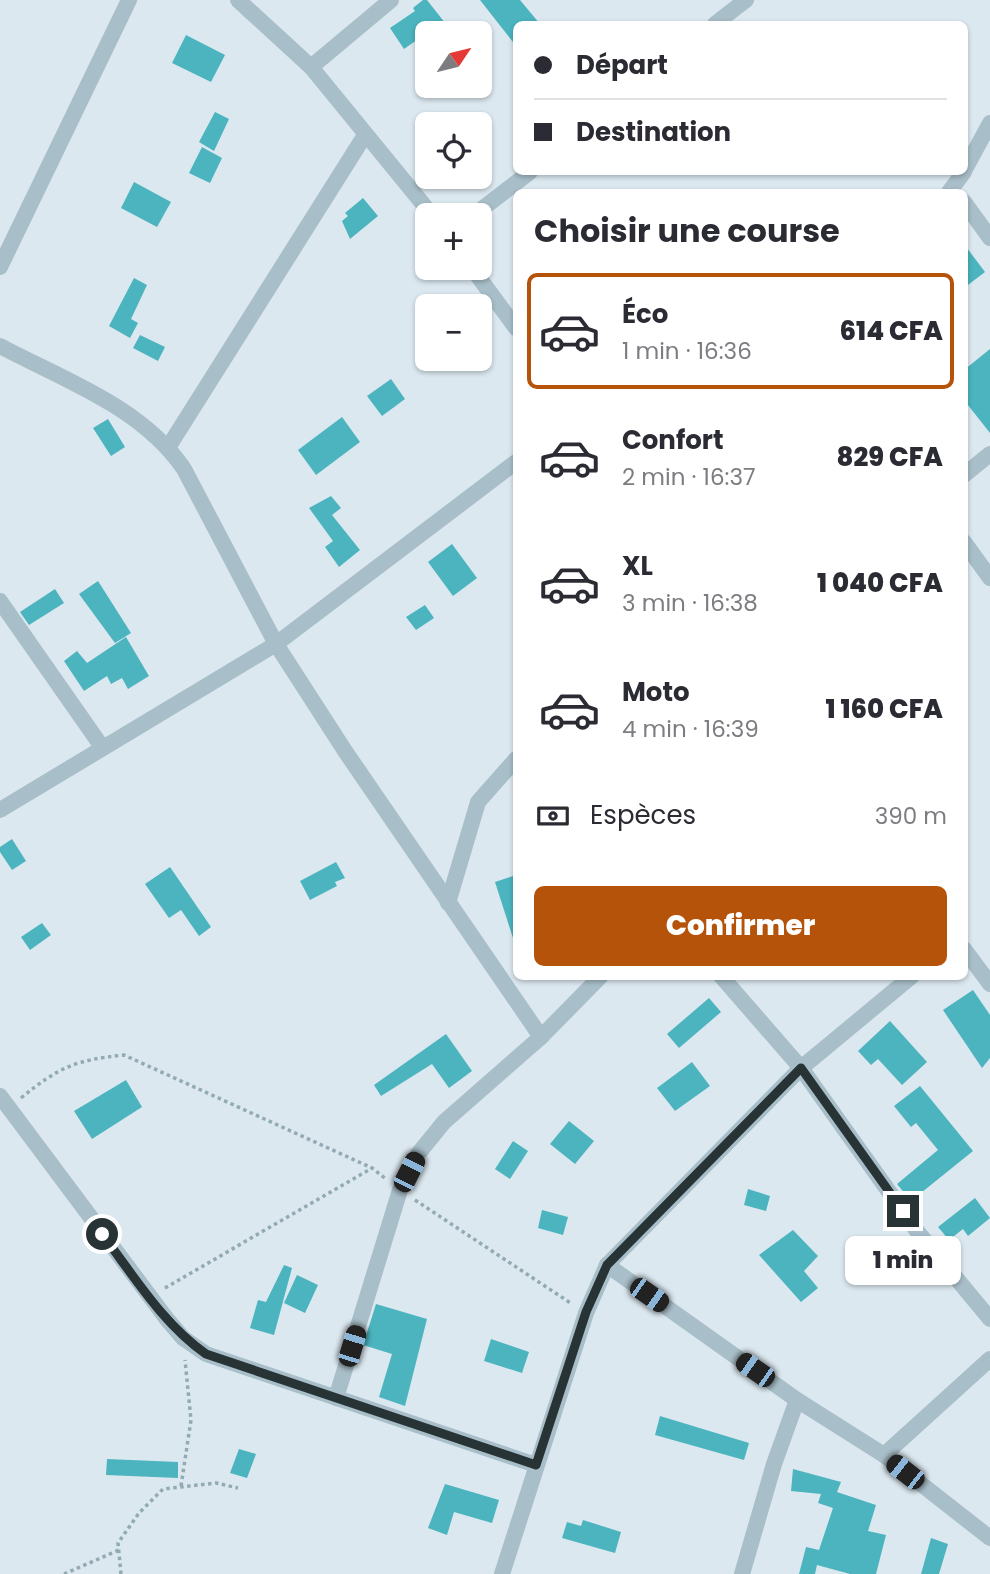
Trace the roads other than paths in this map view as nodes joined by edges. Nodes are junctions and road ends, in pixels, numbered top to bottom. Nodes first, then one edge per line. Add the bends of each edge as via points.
1 (129, 0) edge
2 (238, 0) edge
3 (391, 0) edge
4 (746, 0) edge
5 (719, 21) edge
6 (311, 67) junction
7 (990, 123) edge
8 (365, 135) junction
9 (968, 164) edge
10 (526, 175) edge
11 (422, 203) edge
12 (490, 203) edge
13 (968, 209) edge
14 (990, 238) edge
15 (0, 267) edge
16 (481, 280) edge
17 (513, 324) edge
18 (0, 346) edge
19 (169, 446) junction
20 (990, 454) edge
21 (513, 464) edge
22 (968, 472) edge
23 (968, 548) edge
24 (990, 578) edge
25 (0, 601) edge
26 (276, 644) junction
27 (102, 747) junction
28 (513, 762) edge
29 (0, 810) edge
30 (448, 903) junction
31 (968, 954) edge
32 (597, 980) edge
33 (724, 980) edge
34 (907, 980) edge
35 (990, 984) edge
36 (541, 1037) junction
37 (801, 1068) junction
38 (4, 1102) edge
39 (607, 1265) junction
40 (990, 1319) edge
41 (990, 1359) edge
42 (336, 1398) junction
43 (797, 1400) junction
44 (884, 1455) junction
45 (536, 1465) junction
46 (990, 1538) edge
47 (502, 1574) edge
48 (742, 1574) edge

1 - 15 street
2 - 6 street
3 - 6 street
4 - 5 street
6 - 8 street
7 - 9 street
8 - 11 street
8 - 19 street
10 - 12 street
13 - 14 street
16 - 17 street
18 - 19 street via 141,421
19 - 26 street
20 - 22 street
21 - 26 street
23 - 24 street
25 - 27 street
26 - 27 street
26 - 30 street
27 - 29 street
28 - 30 street via 478,802
30 - 36 street
31 - 35 street
32 - 36 street
33 - 37 street
34 - 37 street
36 - 42 street via 444,1122 418,1154 400,1190
37 - 39 street
37 - 40 street via 917,1231
38 - 42 street via 183,1338 219,1359
39 - 43 street
39 - 45 street via 586,1312
41 - 44 street
42 - 45 street
43 - 44 street
43 - 48 street
44 - 46 street
45 - 47 street

